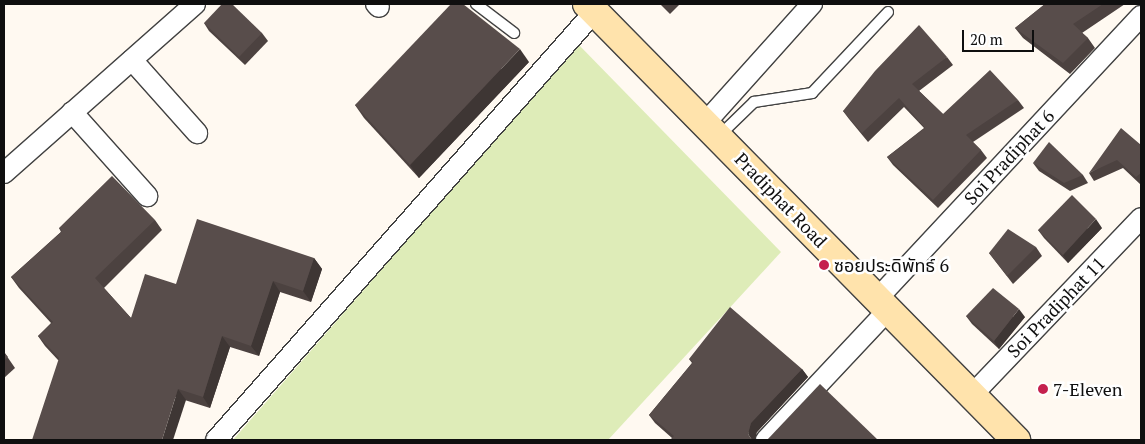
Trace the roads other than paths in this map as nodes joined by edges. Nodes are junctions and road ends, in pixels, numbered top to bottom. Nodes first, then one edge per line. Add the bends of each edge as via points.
1 (195, 4) edge
2 (476, 4) edge
3 (812, 4) edge
4 (591, 7) edge
5 (888, 12) dead end
6 (1141, 16) edge
7 (514, 33) dead end
8 (132, 60) junction
9 (72, 112) junction
10 (712, 129) junction
11 (197, 133) dead end
12 (4, 173) edge
13 (147, 196) dead end
14 (1141, 218) edge
15 (883, 304) junction
16 (971, 396) junction
17 (216, 440) edge
18 (766, 440) edge
19 (1016, 440) edge

1 - 8 street
2 - 7 lane
3 - 10 street
4 - 10 main road, Pradiphat Road
4 - 17 street
5 - 10 lane via 812,93 754,102
6 - 15 street, Soi Pradiphat 6
8 - 9 street
8 - 11 street
9 - 12 street
9 - 13 street
10 - 15 main road, Pradiphat Road
14 - 16 street, Soi Pradiphat 11
15 - 16 main road, Pradiphat Road
15 - 18 street, Soi Pradiphat 6
16 - 19 main road, Pradiphat Road

